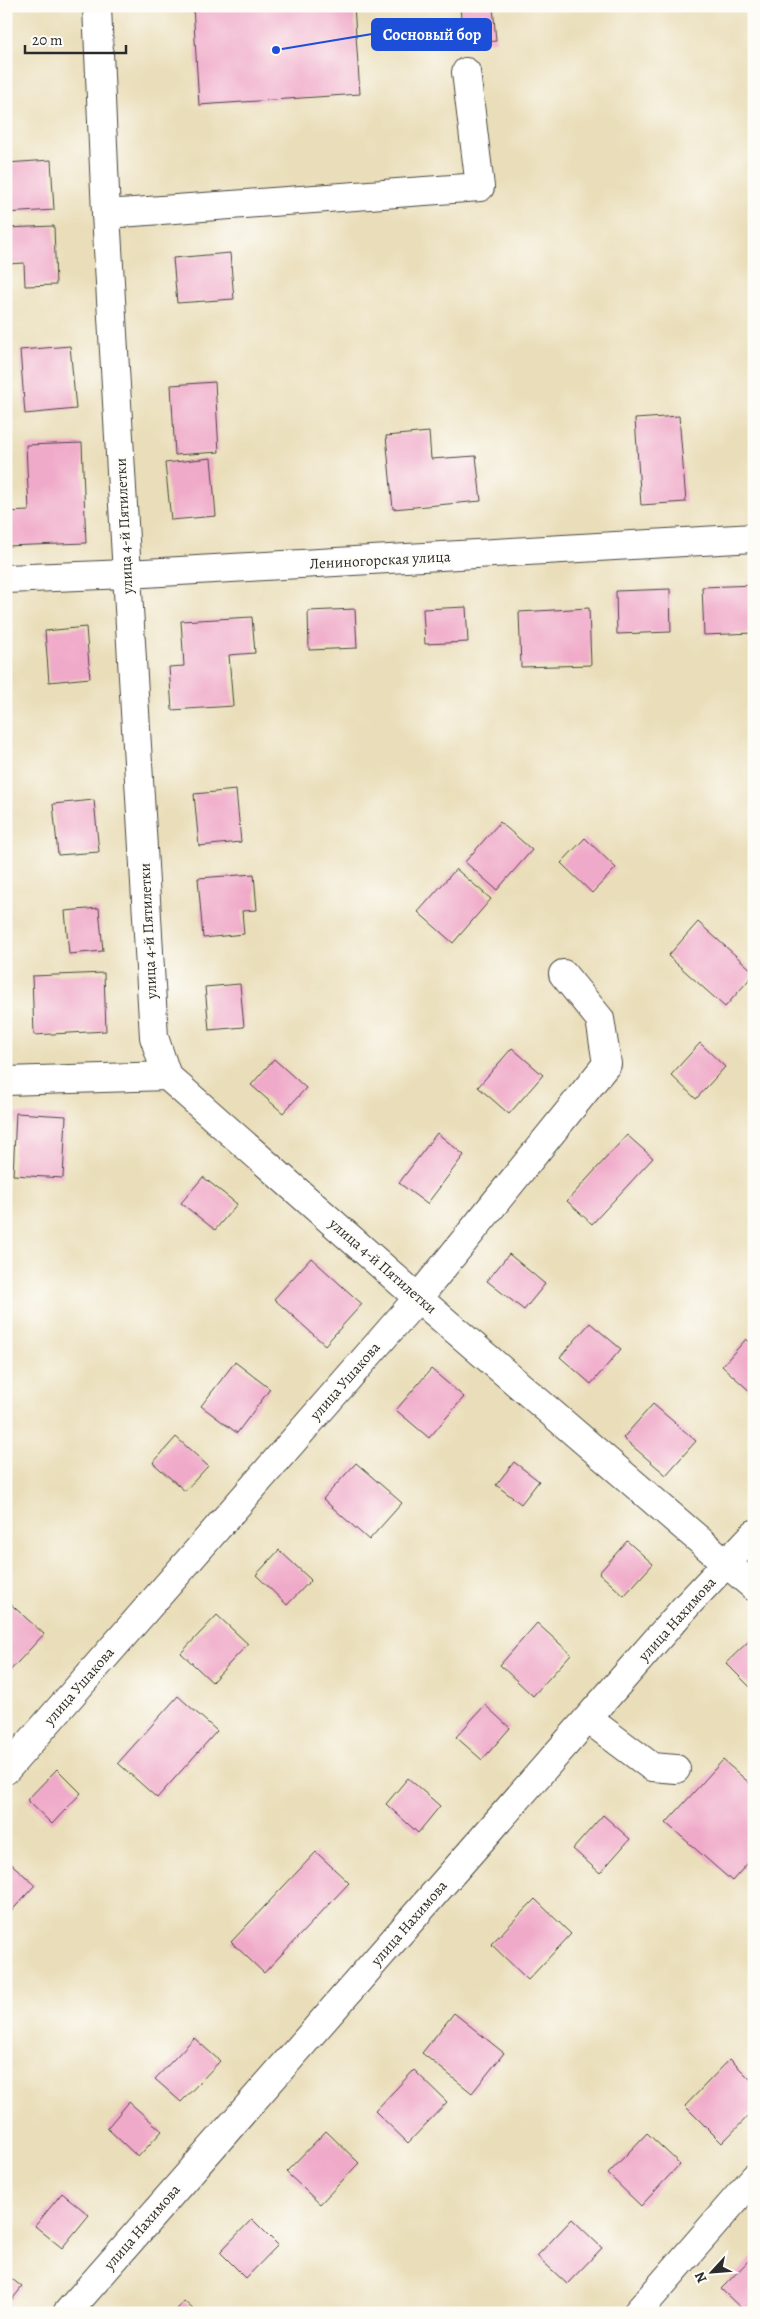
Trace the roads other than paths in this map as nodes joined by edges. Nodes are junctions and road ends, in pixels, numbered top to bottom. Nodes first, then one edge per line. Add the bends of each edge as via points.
1 (97, 6) edge
2 (466, 72) dead end
3 (106, 214) junction
4 (754, 538) edge
5 (127, 574) junction
6 (6, 579) edge
7 (563, 974) dead end
8 (167, 1076) junction
9 (6, 1081) edge
10 (418, 1298) junction
11 (754, 1534) edge
12 (727, 1564) junction
13 (754, 1587) edge
14 (588, 1719) junction
15 (676, 1768) dead end
16 (6, 1770) edge
17 (754, 2178) edge
18 (67, 2313) edge
19 (636, 2313) edge

1 - 3 street, улица 4-й Пятилетки
2 - 3 street via 480,187
3 - 5 street, улица 4-й Пятилетки
4 - 5 street, Лениногорская улица
5 - 6 street, Лениногорская улица
5 - 8 street, улица 4-й Пятилетки via 154,1037
7 - 10 street, улица Ушакова via 600,1019 607,1064
8 - 9 street
8 - 10 street, улица 4-й Пятилетки
10 - 12 street, улица 4-й Пятилетки
10 - 16 street, улица Ушакова
11 - 12 street, улица Нахимова
12 - 13 street, улица 4-й Пятилетки
12 - 14 street, улица Нахимова
14 - 15 street via 652,1767
14 - 18 street, улица Нахимова
17 - 19 street

